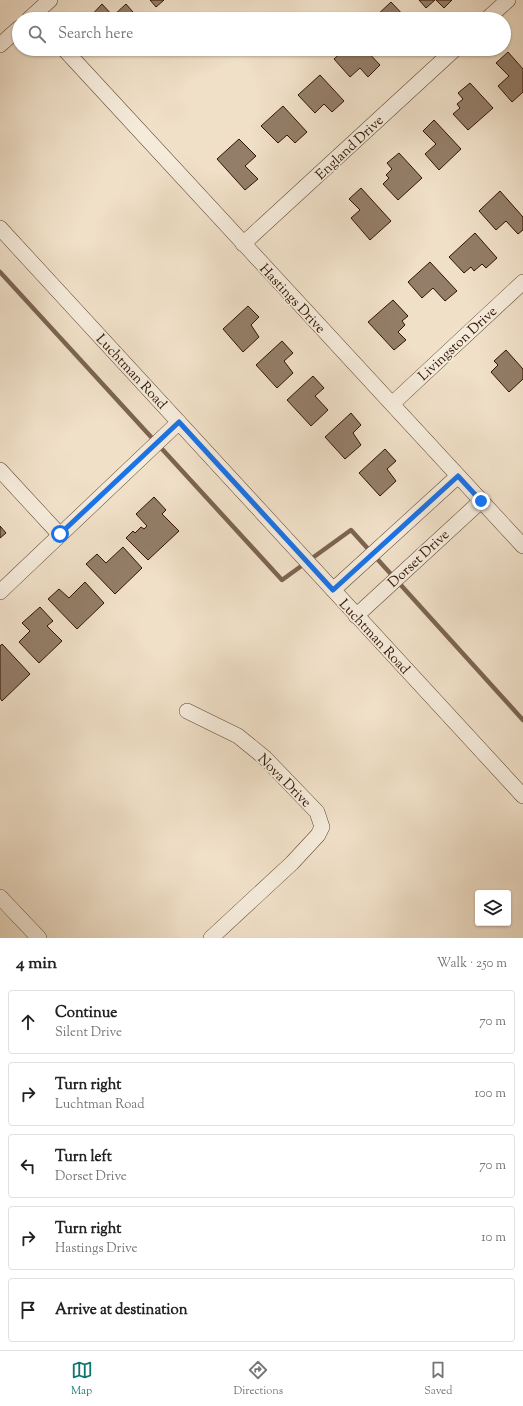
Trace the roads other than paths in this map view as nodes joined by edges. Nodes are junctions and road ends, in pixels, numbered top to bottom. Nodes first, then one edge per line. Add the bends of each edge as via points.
1 (50, 0) edge
2 (508, 0) edge
3 (39, 12) edge
4 (495, 12) edge
5 (12, 34) edge
6 (0, 45) edge
7 (70, 56) edge
8 (447, 56) edge
9 (0, 228) edge
10 (243, 244) junction
11 (523, 282) edge
12 (392, 404) junction
13 (179, 422) junction
14 (0, 470) edge
15 (458, 476) junction
16 (481, 501) junction
17 (60, 534) junction
18 (523, 546) edge
19 (333, 590) junction
20 (0, 592) edge
21 (356, 616) junction
22 (186, 711) dead end
23 (523, 796) edge
24 (0, 897) edge
25 (38, 938) edge
26 (211, 938) edge

1 - 3 street
2 - 4 street
5 - 6 street
7 - 10 street, Hastings Drive
8 - 10 street, England Drive
9 - 13 street, Luchtman Road
10 - 12 street, Hastings Drive
11 - 12 street, Livingston Drive
12 - 15 street, Hastings Drive
13 - 17 street
13 - 19 street, Luchtman Road
14 - 17 street
15 - 16 street, Hastings Drive
15 - 19 street
16 - 18 street, Hastings Drive
16 - 21 street, Dorset Drive
17 - 20 street
19 - 21 street, Luchtman Road
21 - 23 street, Luchtman Road
22 - 26 street, Nova Drive via 238,736 265,758 317,812 322,827 318,835 292,863
24 - 25 street

